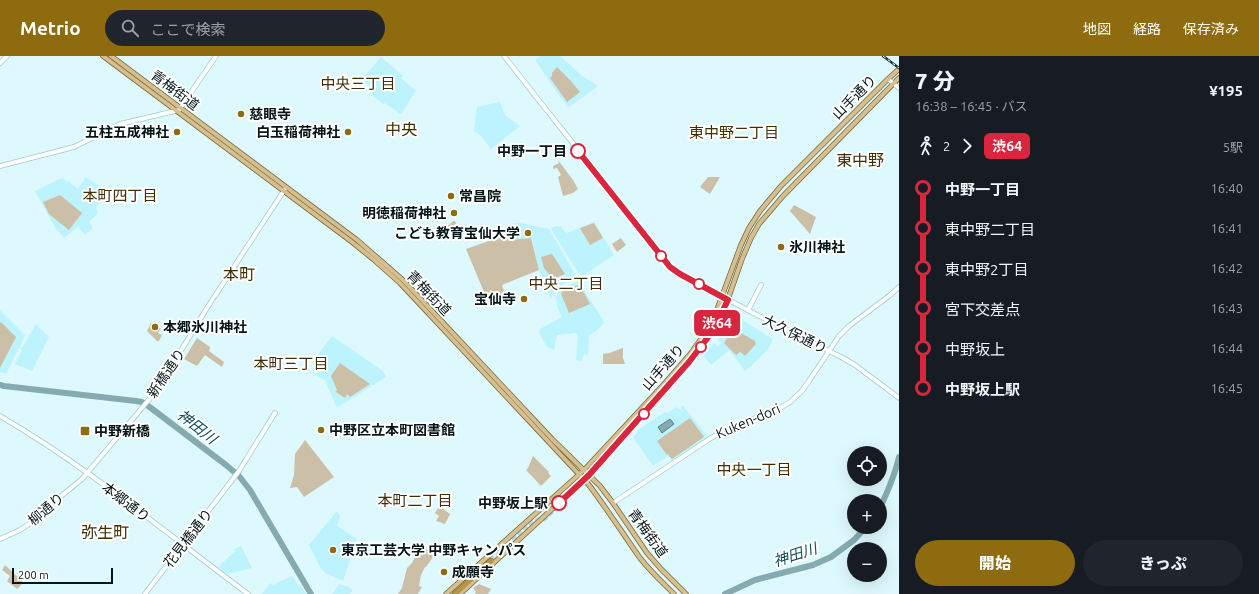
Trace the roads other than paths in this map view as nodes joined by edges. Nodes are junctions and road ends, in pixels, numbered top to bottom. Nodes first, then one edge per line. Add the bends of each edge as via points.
1 (7, 56) edge
2 (103, 56) edge
3 (111, 56) edge
4 (216, 56) edge
5 (504, 56) edge
6 (0, 63) edge
7 (898, 70) edge
8 (899, 78) edge
9 (888, 79) junction
10 (894, 84) junction
11 (899, 88) edge
12 (178, 109) junction
13 (0, 166) edge
14 (284, 189) junction
15 (761, 285) dead end
16 (899, 287) edge
17 (723, 296) junction
18 (728, 300) junction
19 (748, 310) junction
20 (830, 351) junction
21 (899, 398) edge
22 (275, 412) dead end
23 (0, 416) edge
24 (596, 457) junction
25 (601, 462) junction
26 (584, 470) junction
27 (88, 472) junction
28 (579, 474) junction
29 (589, 475) junction
30 (584, 480) junction
31 (613, 504) junction
32 (0, 539) edge
33 (183, 545) junction
34 (491, 560) junction
35 (146, 594) edge
36 (248, 594) edge
37 (446, 594) edge
38 (455, 594) edge
39 (460, 594) edge
40 (674, 594) edge
41 (686, 594) edge

1 - 6 street
2 - 12 main road, 青梅街道
3 - 12 main road, 青梅街道
4 - 12 street
5 - 17 street, 大久保通り via 668,264 680,274
7 - 9 main road, 山手通り
8 - 10 main road, 山手通り
9 - 10 street
9 - 17 main road, 山手通り via 781,186 760,211 741,245
10 - 11 street
10 - 18 main road, 山手通り via 766,215 751,238
12 - 13 street via 120,124 74,147
12 - 14 main road, 青梅街道
14 - 26 main road, 青梅街道 via 362,245 403,280 547,435
14 - 27 street, 新橋通り via 160,385
14 - 28 main road, 青梅街道 via 400,283
15 - 19 street
16 - 20 street, Kuken-dori via 849,326
17 - 18 street, 大久保通り
17 - 24 main road, 山手通り via 698,344
18 - 19 street, 大久保通り
18 - 25 main road, 山手通り via 712,332 698,352
19 - 20 street, 大久保通り
20 - 21 street, 大久保通り via 855,365
20 - 31 street, Kuken-dori via 801,392 785,406 729,428 711,438
22 - 33 street, 花見橋通り via 239,471
23 - 27 street, 本郷通り
24 - 25 main road
24 - 26 main road, 山手通り
25 - 29 main road, 山手通り
26 - 28 main road, 山手通り
26 - 29 main road, 青梅街道
27 - 32 street, 柳通り via 35,520 21,530
27 - 33 street, 本郷通り
28 - 30 main road, 青梅街道
28 - 34 main road, 山手通り
29 - 30 main road, 山手通り
29 - 31 main road, 青梅街道
30 - 34 main road, 山手通り
30 - 40 main road, 青梅街道 via 649,569
31 - 41 main road, 青梅街道 via 647,553
33 - 35 street, 花見橋通り
33 - 36 street, 本郷通り
34 - 37 main road, 山手通り
34 - 38 highway
34 - 39 main road, 山手通り

